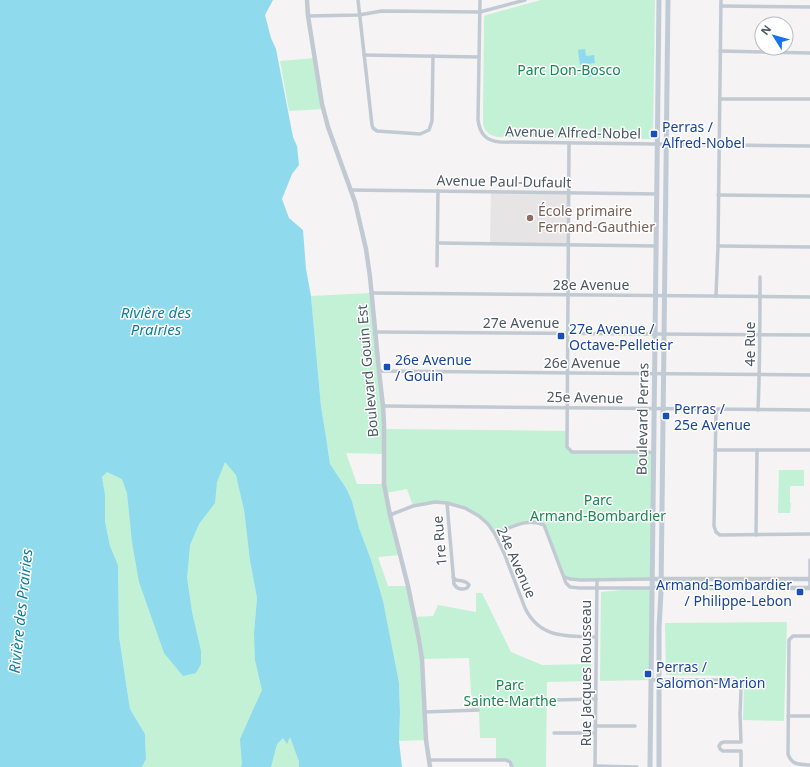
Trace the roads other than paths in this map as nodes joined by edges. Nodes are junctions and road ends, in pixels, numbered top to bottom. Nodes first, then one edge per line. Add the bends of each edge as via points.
1 (307, 0) edge
2 (358, 0) edge
3 (480, 0) edge
4 (525, 0) edge
5 (659, 0) edge
6 (668, 0) edge
7 (721, 0) edge
8 (721, 6) junction
9 (810, 7) edge
10 (480, 12) junction
11 (359, 15) junction
12 (308, 16) junction
13 (720, 51) junction
14 (810, 53) edge
15 (364, 55) junction
16 (433, 56) junction
17 (479, 57) junction
18 (720, 99) junction
19 (810, 99) edge
20 (569, 143) junction
21 (657, 144) junction
22 (666, 144) junction
23 (719, 145) junction
24 (810, 146) edge
25 (350, 190) junction
26 (438, 191) junction
27 (568, 192) junction
28 (657, 194) junction
29 (718, 195) junction
30 (810, 196) edge
31 (438, 243) junction
32 (569, 244) junction
33 (656, 246) junction
34 (718, 246) junction
35 (810, 247) edge
36 (437, 266) dead end
37 (760, 277) dead end
38 (371, 293) junction
39 (568, 295) junction
40 (656, 296) junction
41 (664, 296) junction
42 (716, 296) junction
43 (760, 297) junction
44 (810, 297) edge
45 (375, 332) junction
46 (568, 333) junction
47 (655, 334) junction
48 (664, 334) junction
49 (759, 334) junction
50 (810, 335) edge
51 (379, 371) junction
52 (568, 373) junction
53 (655, 374) junction
54 (663, 374) junction
55 (760, 374) junction
56 (810, 374) edge
57 (383, 406) junction
58 (567, 408) junction
59 (655, 409) junction
60 (663, 409) junction
61 (716, 410) junction
62 (758, 410) junction
63 (810, 410) edge
64 (715, 450) junction
65 (757, 450) junction
66 (810, 450) edge
67 (654, 453) junction
68 (447, 503) junction
69 (390, 515) junction
70 (495, 534) junction
71 (810, 534) edge
72 (756, 535) junction
73 (810, 560) edge
74 (453, 577) junction
75 (565, 577) junction
76 (652, 579) junction
77 (660, 579) junction
78 (810, 579) edge
79 (596, 580) junction
80 (596, 588) junction
81 (653, 588) junction
82 (661, 588) junction
83 (810, 588) edge
84 (810, 636) edge
85 (596, 637) junction
86 (651, 680) junction
87 (660, 680) junction
88 (596, 699) junction
89 (554, 700) dead end
90 (478, 710) dead end
91 (424, 712) junction
92 (788, 716) junction
93 (810, 716) edge
94 (595, 726) junction
95 (635, 726) dead end
96 (554, 733) dead end
97 (595, 733) junction
98 (741, 742) junction
99 (741, 751) junction
100 (429, 760) junction
101 (810, 765) edge
102 (430, 767) edge
103 (512, 767) edge
104 (595, 767) edge
105 (637, 767) edge
106 (650, 767) edge
107 (658, 767) edge
108 (741, 767) edge

1 - 12 street, Boulevard Gouin Est
2 - 11 street
3 - 10 street
4 - 10 street
5 - 21 main road, Boulevard Perras
6 - 22 main road, Boulevard Perras
7 - 8 street
8 - 9 street
8 - 13 street
10 - 11 street via 382,11
10 - 17 street
11 - 12 street
11 - 15 street
12 - 25 street, Boulevard Gouin Est via 322,104
13 - 14 street
13 - 18 street
15 - 16 street
15 - 16 street via 374,130 420,134 429,130 432,120
16 - 17 street
17 - 20 street, Avenue Alfred-Nobel via 478,120 483,134 495,141
18 - 19 street
18 - 23 street
20 - 21 street, Avenue Alfred-Nobel
20 - 27 street
21 - 22 street, Avenue Alfred-Nobel
21 - 28 main road, Boulevard Perras
22 - 23 street, Avenue Alfred-Nobel
22 - 41 main road, Boulevard Perras
23 - 24 street, Avenue Alfred-Nobel
23 - 29 street
25 - 26 street, Avenue Paul-Dufault
25 - 38 street, Boulevard Gouin Est via 363,234
26 - 27 street, Avenue Paul-Dufault
26 - 31 street
27 - 28 street, Avenue Paul-Dufault
27 - 32 street
28 - 33 main road, Boulevard Perras
29 - 30 street
29 - 34 street
31 - 32 street
31 - 36 street
32 - 33 street
32 - 39 street
33 - 40 main road, Boulevard Perras
34 - 35 street
34 - 42 street
37 - 43 street, 4e Rue
38 - 39 street, 28e Avenue
38 - 45 street, Boulevard Gouin Est
39 - 40 street, 28e Avenue
39 - 46 street
40 - 41 street, 28e Avenue
40 - 47 main road, Boulevard Perras
41 - 42 street, 28e Avenue
41 - 48 main road, Boulevard Perras
42 - 43 street, 28e Avenue
43 - 44 street, 28e Avenue
43 - 49 street, 4e Rue
45 - 46 street, 27e Avenue
45 - 51 street, Boulevard Gouin Est
46 - 47 street, 27e Avenue
46 - 52 street
47 - 48 street, 27e Avenue
47 - 53 main road, Boulevard Perras
48 - 49 street, 27e Avenue
48 - 54 main road, Boulevard Perras
49 - 50 street, 27e Avenue
49 - 55 street, 4e Rue
51 - 52 street, 26e Avenue
51 - 57 street, Boulevard Gouin Est
52 - 53 street, 26e Avenue
52 - 58 street
53 - 54 street, 26e Avenue
53 - 59 main road, Boulevard Perras
54 - 55 street, 26e Avenue
54 - 60 main road, Boulevard Perras
55 - 56 street, 26e Avenue
55 - 62 street, 4e Rue
57 - 58 street, 25e Avenue
57 - 69 street, Boulevard Gouin Est via 384,484
58 - 59 street, 25e Avenue
58 - 67 street via 567,445 572,452
59 - 60 street, 25e Avenue
59 - 67 main road, Boulevard Perras
60 - 61 street, 25e Avenue
60 - 77 main road, Boulevard Perras
61 - 62 street, 25e Avenue
61 - 64 street
62 - 63 street, 25e Avenue
64 - 65 street
64 - 72 street via 716,532 720,535
65 - 66 street
65 - 72 street
67 - 76 main road, Boulevard Perras
68 - 69 street, 24e Avenue via 435,502 413,506
68 - 70 street, 24e Avenue via 465,508 479,516
68 - 74 street, 1re Rue
69 - 91 street, Boulevard Gouin Est via 419,640
70 - 75 street via 527,522 544,525
70 - 85 street, 24e Avenue via 525,608 534,621 545,630 558,635
71 - 72 street
73 - 78 street
74 - 74 street, 1re Rue via 456,587 464,589 469,585
75 - 79 street
75 - 80 street via 570,587
76 - 77 street
76 - 79 street
76 - 81 main road, Boulevard Perras
77 - 78 street
77 - 82 main road, Boulevard Perras
78 - 83 street
79 - 80 street, Rue Jacques Rousseau
80 - 81 street
80 - 85 street, Rue Jacques Rousseau
81 - 82 street
81 - 86 main road, Boulevard Perras
82 - 83 street
82 - 87 main road, Boulevard Perras
84 - 92 street via 795,636 788,642
85 - 88 street, Rue Jacques Rousseau
86 - 87 street
86 - 106 main road, Boulevard Perras
87 - 98 street via 735,680 741,690
87 - 107 main road, Boulevard Perras
88 - 89 street
88 - 94 street, Rue Jacques Rousseau
90 - 91 street
91 - 100 street, Boulevard Gouin Est
92 - 93 street
92 - 101 street via 789,758 794,763
94 - 95 street
94 - 97 street, Rue Jacques Rousseau
96 - 97 street
97 - 104 street, Rue Jacques Rousseau
98 - 99 street
98 - 99 street via 724,742 719,746 723,751
99 - 108 street
100 - 102 street, Boulevard Gouin Est
100 - 103 street via 506,760
104 - 105 street

